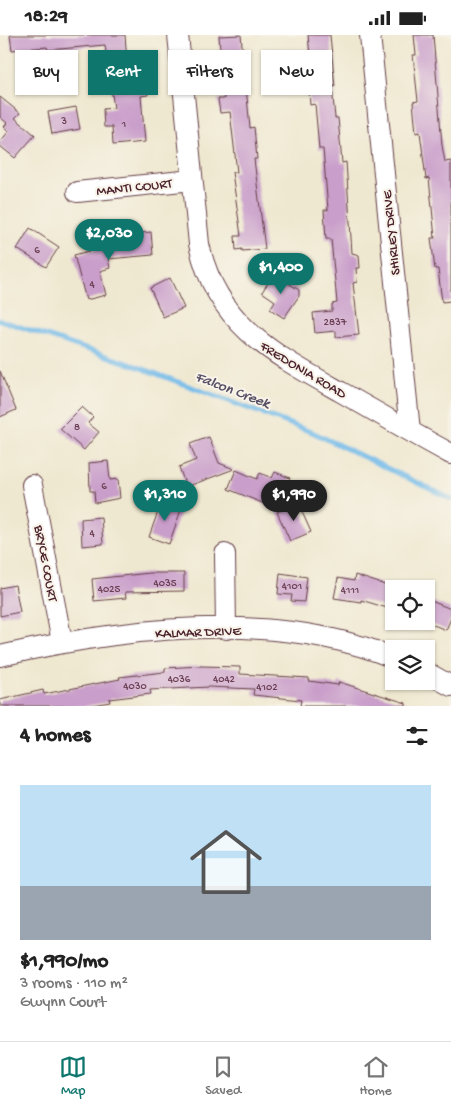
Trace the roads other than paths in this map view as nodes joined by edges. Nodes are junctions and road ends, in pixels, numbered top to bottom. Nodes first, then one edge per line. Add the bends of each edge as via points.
1 (178, 35) edge
2 (370, 35) edge
3 (192, 180) junction
4 (77, 192) dead end
5 (410, 431) junction
6 (451, 454) edge
7 (32, 485) dead end
8 (225, 554) dead end
9 (226, 629) junction
10 (62, 642) junction
11 (385, 655) edge
12 (0, 656) edge
13 (435, 676) edge
14 (451, 686) edge

1 - 3 street, FREDONIA ROAD
2 - 5 street, SHIRLEY DRIVE
3 - 4 street, MANTI COURT
3 - 5 street, FREDONIA ROAD via 203,258 222,301 240,325 282,359
5 - 6 street, FREDONIA ROAD
7 - 10 street, BRYCE COURT
8 - 9 street
9 - 10 street, KALMAR DRIVE
9 - 11 street, KALMAR DRIVE via 316,636
10 - 12 street, KALMAR DRIVE
13 - 14 street

